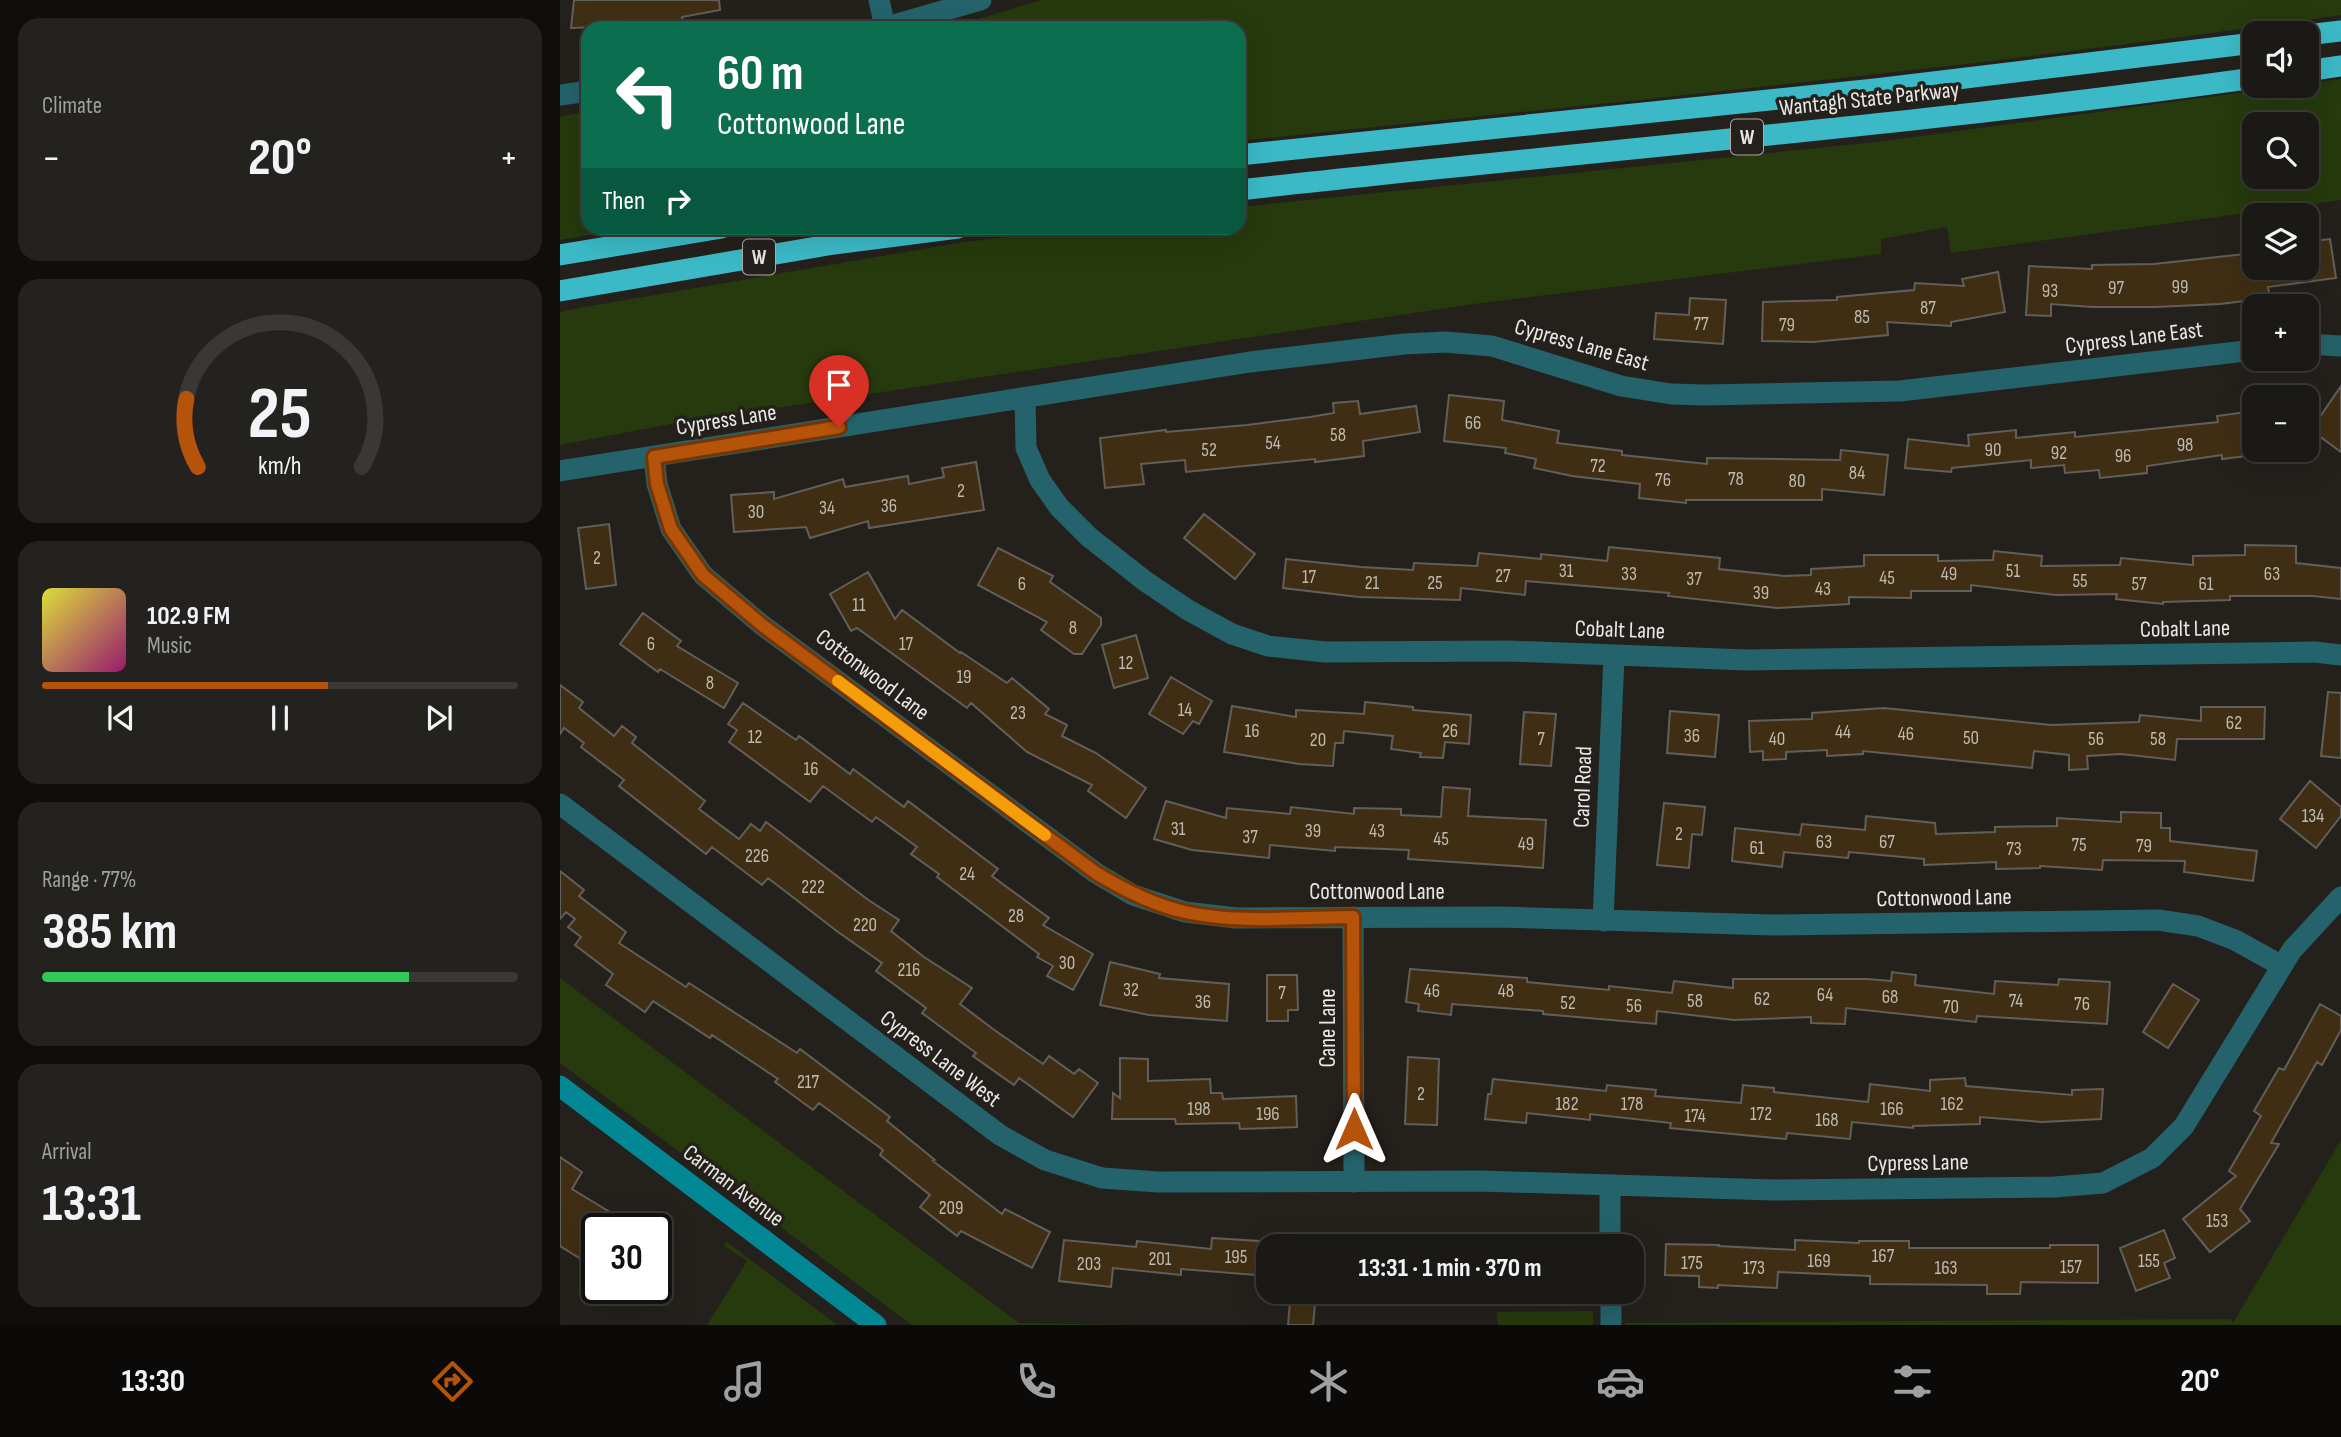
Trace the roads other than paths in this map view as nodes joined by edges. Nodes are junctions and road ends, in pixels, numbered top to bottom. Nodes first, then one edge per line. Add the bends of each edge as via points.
1 (879, 0) edge
2 (981, 0) edge
3 (883, 21) edge
4 (908, 21) edge
5 (2341, 31) edge
6 (2319, 34) edge
7 (2242, 44) edge
8 (2341, 66) edge
9 (2319, 69) edge
10 (2242, 80) edge
11 (581, 92) edge
12 (560, 95) edge
13 (1246, 154) edge
14 (1246, 189) edge
15 (680, 235) edge
16 (904, 235) edge
17 (560, 255) edge
18 (560, 291) edge
19 (2319, 345) edge
20 (2341, 346) edge
21 (2242, 351) edge
22 (1025, 398) junction
23 (654, 457) junction
24 (560, 471) edge
25 (2341, 655) edge
26 (1614, 656) junction
27 (560, 804) edge
28 (2341, 897) edge
29 (1353, 917) junction
30 (1604, 921) junction
31 (2282, 966) junction
32 (560, 1086) edge
33 (1354, 1182) junction
34 (1610, 1187) junction
35 (1611, 1234) edge
36 (1611, 1304) edge
37 (876, 1325) edge
38 (1611, 1325) edge

1 - 3 street
2 - 4 street
5 - 6 highway
7 - 13 highway, Wantagh State Parkway / W via 1862,91
8 - 9 highway
10 - 14 highway, Wantagh State Parkway / W via 1930,119
11 - 12 street
15 - 17 highway, W
16 - 18 highway, W
19 - 20 street
21 - 22 street, Cypress Lane East via 1900,391 1705,395 1621,386 1492,346 1427,342 1250,362
22 - 23 street, Cypress Lane
22 - 26 street, Cobalt Lane via 1026,448 1059,508 1145,581 1232,634 1268,646 1325,652 1509,651
23 - 24 street, Cypress Lane
23 - 29 street, Cottonwood Lane via 671,529 703,575 773,634 1096,873 1133,895 1185,912 1236,918
25 - 26 street, Cobalt Lane via 1747,660
26 - 30 street, Carol Road
27 - 33 street, Cypress Lane West via 1000,1135 1045,1160 1102,1178 1158,1182
28 - 31 street, Cypress Lane
29 - 30 street, Cottonwood Lane
29 - 33 street, Cane Lane
30 - 31 street, Cottonwood Lane via 1773,925 2158,920 2198,926
31 - 34 street, Cypress Lane via 2184,1126 2152,1158 2103,1183 1773,1190
32 - 37 main road, Carman Avenue
33 - 34 street, Cypress Lane
34 - 35 street
36 - 38 street

